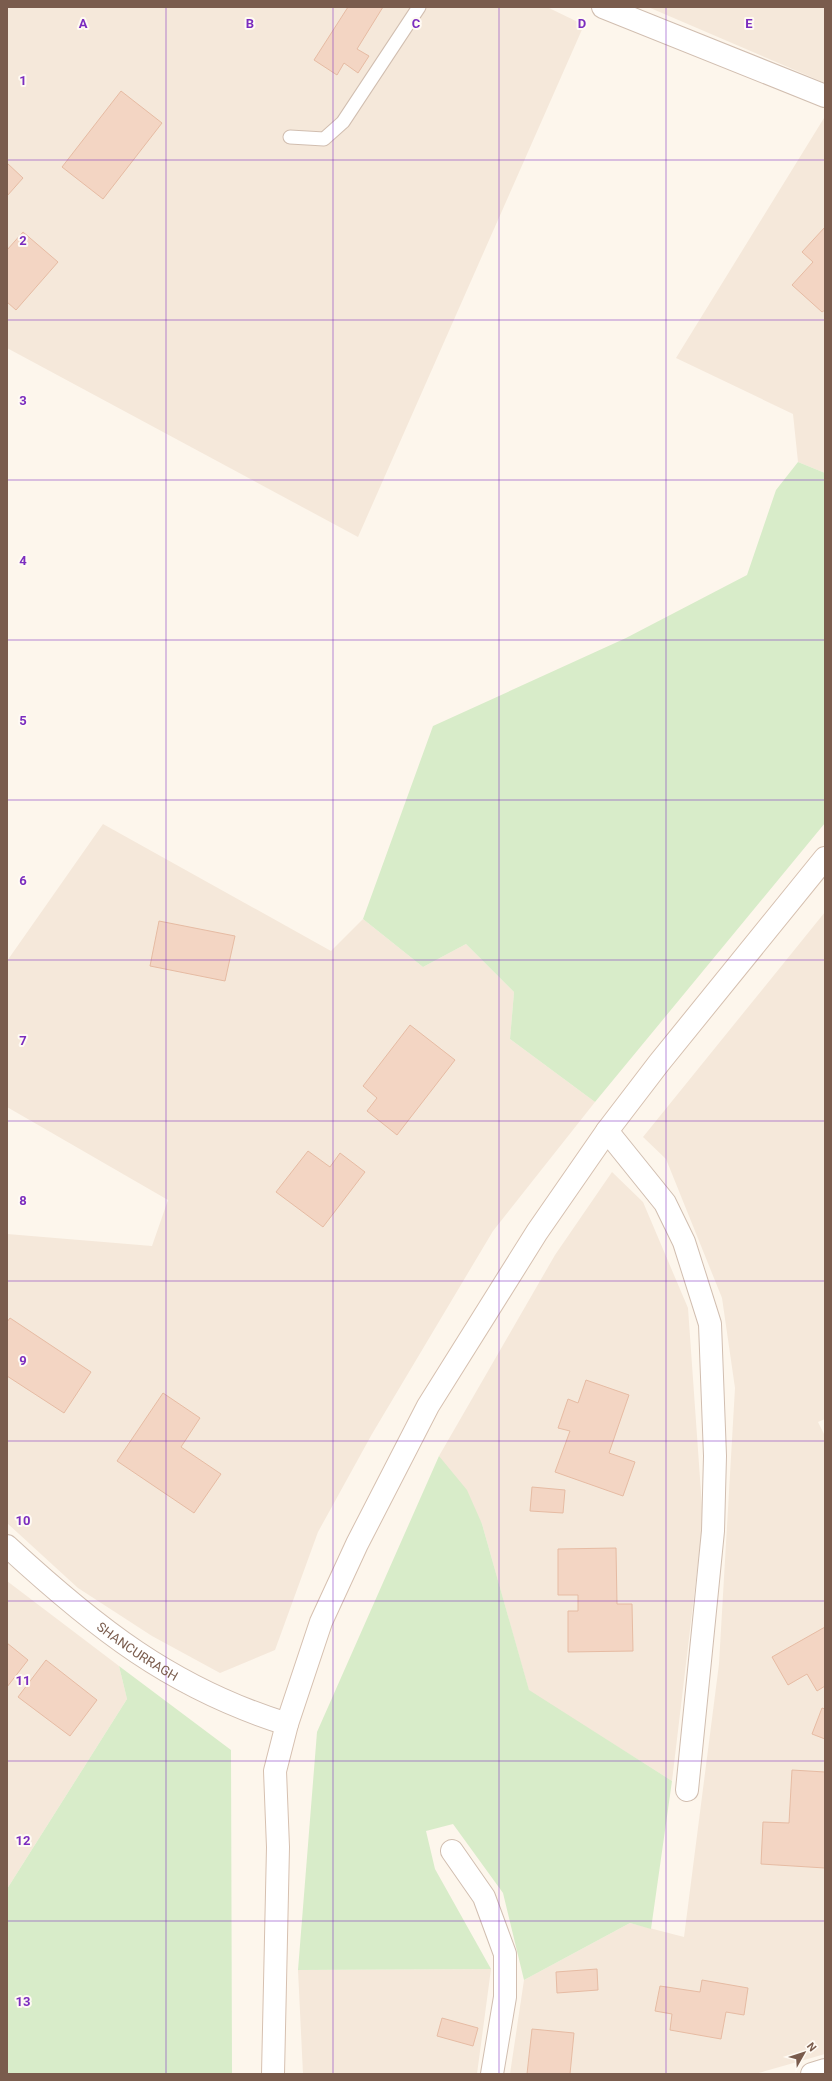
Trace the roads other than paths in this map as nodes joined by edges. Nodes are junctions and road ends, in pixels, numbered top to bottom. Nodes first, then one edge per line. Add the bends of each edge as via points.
1 (420, 7) edge
2 (603, 7) edge
3 (825, 96) edge
4 (290, 137) dead end
5 (825, 858) edge
6 (607, 1131) junction
7 (7, 1546) edge
8 (287, 1724) junction
9 (687, 1790) dead end
10 (452, 1851) dead end
11 (825, 2070) edge
12 (273, 2074) edge
13 (492, 2074) edge
14 (812, 2074) edge

1 - 4 lane via 343,122 324,138
2 - 3 street
5 - 6 street
6 - 8 street via 537,1232 428,1406 357,1544 325,1615
6 - 9 street via 665,1203 684,1242 710,1324 715,1456 713,1531
7 - 8 street, SHANCURRAGH via 75,1606 146,1659 223,1701
8 - 12 street via 276,1771 278,1847
10 - 13 street via 484,1897 505,1954 505,1997
11 - 14 street

